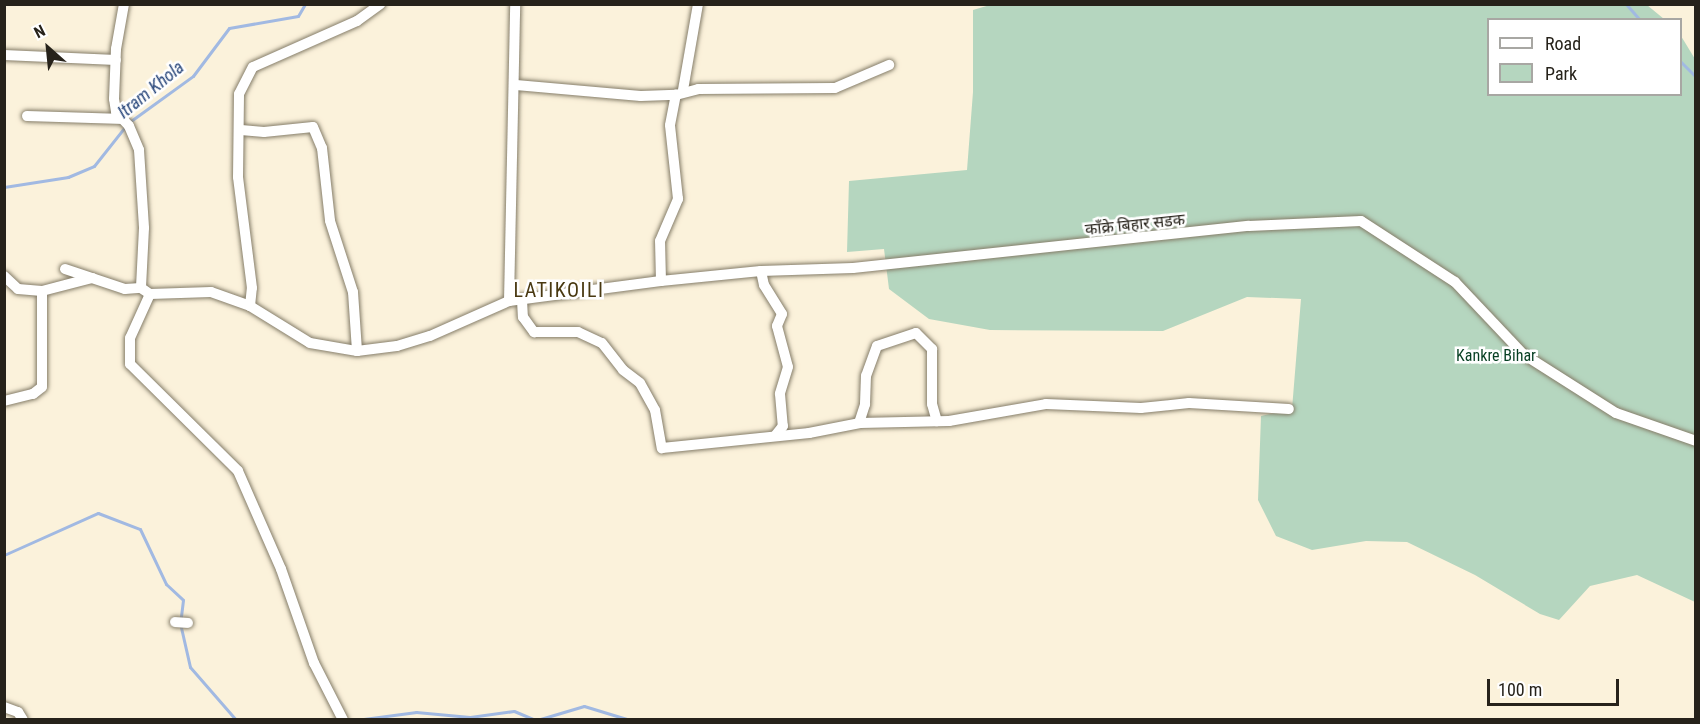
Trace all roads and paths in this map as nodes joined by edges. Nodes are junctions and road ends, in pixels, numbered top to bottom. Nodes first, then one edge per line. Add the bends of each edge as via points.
1 (124, 4) edge
2 (380, 4) edge
3 (515, 4) edge
4 (698, 4) edge
5 (4, 55) edge
6 (116, 60) junction
7 (889, 65) dead end
8 (516, 85) junction
9 (680, 93) junction
10 (27, 116) dead end
11 (127, 122) junction
12 (241, 130) junction
13 (65, 269) dead end
14 (761, 271) junction
15 (4, 276) edge
16 (92, 277) junction
17 (662, 281) junction
18 (42, 291) junction
19 (146, 291) junction
20 (522, 300) junction
21 (509, 301) junction
22 (250, 306) junction
23 (357, 351) junction
24 (4, 401) edge
25 (1289, 409) dead end
26 (937, 421) junction
27 (859, 423) junction
28 (775, 435) junction
29 (1695, 441) edge
30 (175, 622) dead end
31 (188, 623) dead end
32 (4, 706) edge
33 (343, 719) edge
34 (23, 720) edge

1 - 6 street
2 - 12 street via 357,21 253,67 239,94
3 - 8 street
4 - 9 street
5 - 6 street
6 - 11 street via 115,107
7 - 9 street via 835,88
8 - 9 street via 641,96
8 - 21 street
9 - 17 street via 670,126 678,199 660,241
10 - 11 street
11 - 19 street via 139,150
12 - 22 street via 238,177 252,288
12 - 23 street via 313,127 322,148 330,221 353,292
13 - 16 street, काँक्रे बिहार सडक
14 - 17 street, काँक्रे बिहार सडक
14 - 28 street via 764,285 782,314 777,326 788,367 780,394 783,426
14 - 29 street, काँक्रे बिहार सडक via 853,268 1249,226 1361,221 1455,282 1523,354 1616,413
15 - 18 street via 18,289
16 - 18 street
16 - 19 street, काँक्रे बिहार सडक via 125,289
17 - 20 street, काँक्रे बिहार सडक
18 - 24 street via 42,387 33,394
19 - 22 street, काँक्रे बिहार सडक via 211,292
19 - 33 street via 130,338 130,364 238,471 281,569 314,663
20 - 21 street, काँक्रे बिहार सडक
20 - 28 street via 523,317 534,332 578,332 602,343 644,391 655,411 662,448
21 - 23 street, काँक्रे बिहार सडक via 430,336 398,346
22 - 23 street, काँक्रे बिहार सडक via 310,343
25 - 26 street via 1189,403 1141,408 1046,404
26 - 27 street
26 - 27 street via 932,404 932,349 916,333 877,346 866,376 865,404
27 - 28 street
30 - 31 street
32 - 34 street via 18,712

